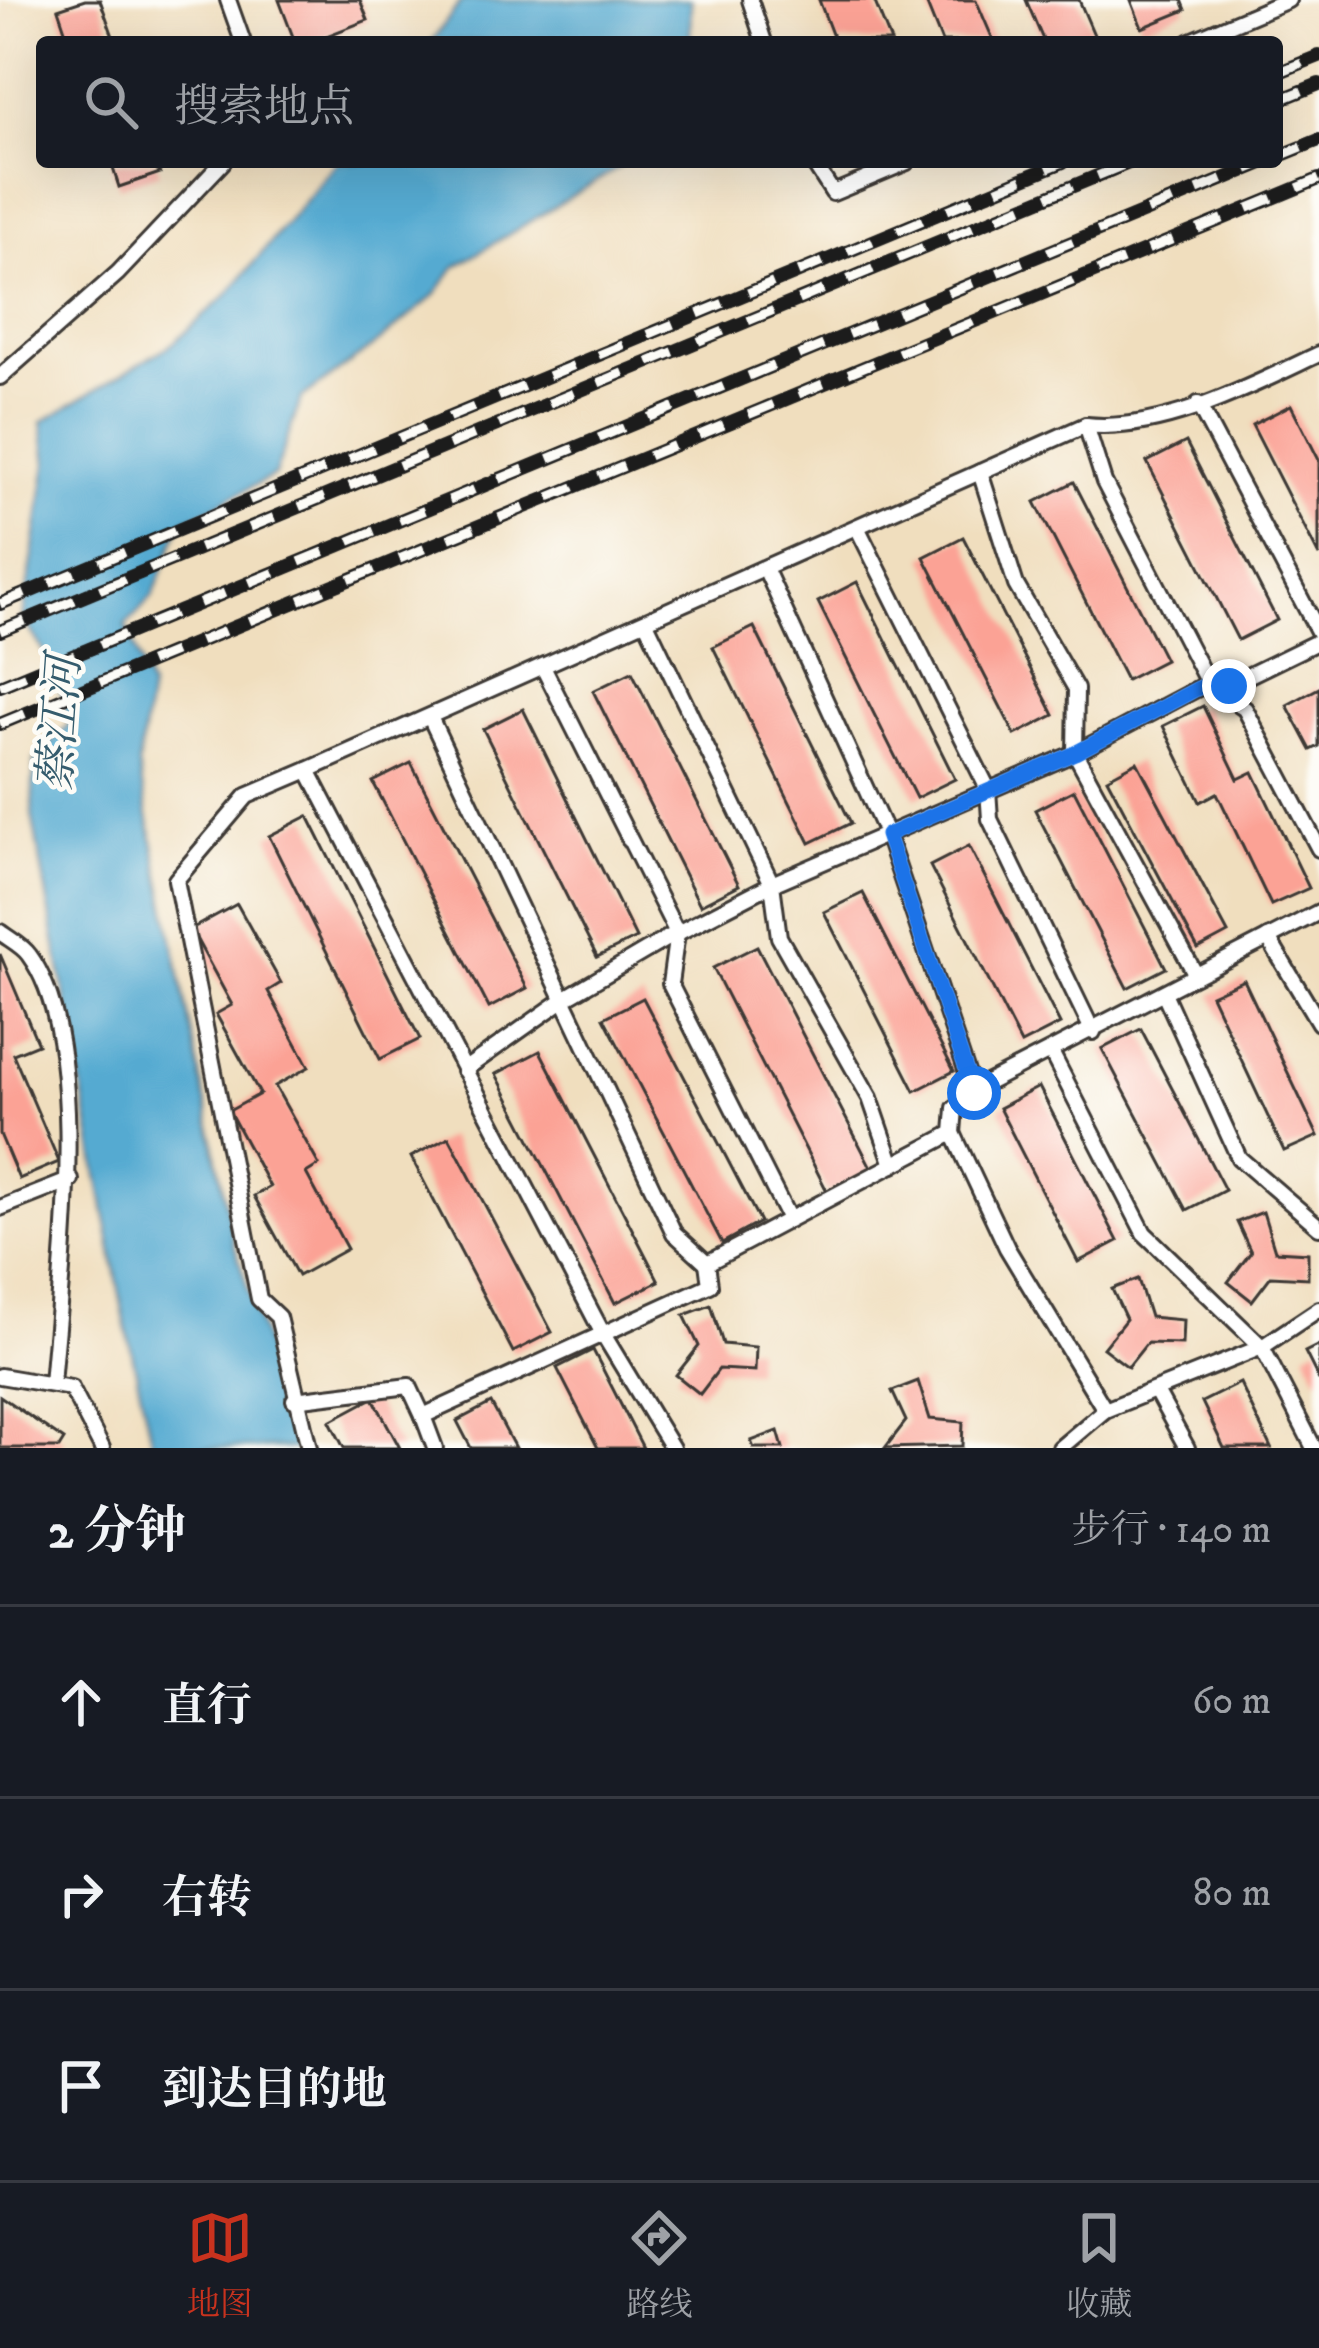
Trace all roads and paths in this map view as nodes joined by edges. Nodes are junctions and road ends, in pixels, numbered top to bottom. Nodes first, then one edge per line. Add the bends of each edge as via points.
1 (229, 0) edge
2 (749, 0) edge
3 (1288, 0) edge
4 (241, 36) edge
5 (762, 36) edge
6 (1204, 36) edge
7 (217, 168) edge
8 (817, 168) edge
9 (893, 168) edge
10 (1318, 355) edge
11 (0, 377) edge
12 (1198, 404) junction
13 (1086, 425) junction
14 (980, 472) junction
15 (857, 527) junction
16 (765, 568) junction
17 (646, 622) junction
18 (1319, 637) edge
19 (543, 667) junction
20 (1208, 683) junction
21 (430, 717) junction
22 (1075, 753) junction
23 (308, 770) junction
24 (988, 789) junction
25 (887, 835) junction
26 (1319, 849) edge
27 (772, 884) junction
28 (1319, 912) edge
29 (0, 932) edge
30 (677, 933) junction
31 (1268, 938) junction
32 (1196, 975) junction
33 (1166, 995) junction
34 (567, 998) junction
35 (1319, 1023) edge
36 (1093, 1032) junction
37 (1051, 1052) junction
38 (464, 1070) junction
39 (974, 1093) junction
40 (952, 1133) junction
41 (893, 1165) junction
42 (71, 1180) junction
43 (0, 1208) edge
44 (789, 1220) junction
45 (1319, 1227) edge
46 (707, 1263) junction
47 (1319, 1309) edge
48 (603, 1334) junction
49 (1262, 1347) junction
50 (0, 1376) edge
51 (52, 1384) junction
52 (1157, 1393) junction
53 (294, 1400) junction
54 (1106, 1410) junction
55 (423, 1416) junction
56 (102, 1448) edge
57 (308, 1448) edge
58 (435, 1448) edge
59 (672, 1448) edge
60 (1060, 1448) edge
61 (1187, 1448) edge
62 (1314, 1448) edge

1 - 4 lane
2 - 5 lane
3 - 6 lane
7 - 11 lane via 118,273
8 - 9 lane via 833,193
10 - 12 lane
12 - 13 lane via 1121,429
12 - 18 lane
13 - 14 lane
13 - 20 lane via 1104,482
14 - 15 lane
14 - 22 lane via 1016,585 1076,689
15 - 16 lane
15 - 24 lane
16 - 17 lane
16 - 25 lane
17 - 19 lane
17 - 27 lane
18 - 20 lane via 1229,686
19 - 21 lane
19 - 30 lane
20 - 22 lane
20 - 26 lane via 1245,709
21 - 23 lane
21 - 34 lane
22 - 24 lane
22 - 32 lane
23 - 38 lane
23 - 53 lane via 247,796 176,880 259,1299 278,1317
24 - 25 lane
24 - 36 lane via 990,819
25 - 27 lane
25 - 39 lane
27 - 30 lane
27 - 41 lane via 779,937 870,1098
28 - 31 lane
29 - 42 lane via 29,954 56,1018
30 - 34 lane
30 - 44 lane via 670,984
31 - 32 lane
31 - 35 lane
32 - 33 lane
33 - 36 lane
33 - 45 lane via 1239,1158
34 - 38 lane
34 - 46 lane via 598,1081 674,1233
36 - 37 lane
37 - 39 lane
37 - 49 lane via 1144,1233
38 - 48 lane
39 - 40 lane via 955,1108
40 - 41 lane
40 - 54 lane via 1007,1248
41 - 44 lane
42 - 43 lane
42 - 51 lane
44 - 46 lane
46 - 48 lane via 710,1285
47 - 49 lane
48 - 55 lane
48 - 59 lane
49 - 52 lane
49 - 62 lane
50 - 51 lane
51 - 56 lane via 71,1388
52 - 54 lane
52 - 61 lane
53 - 55 lane via 409,1386
53 - 57 lane
54 - 60 lane
55 - 58 lane

